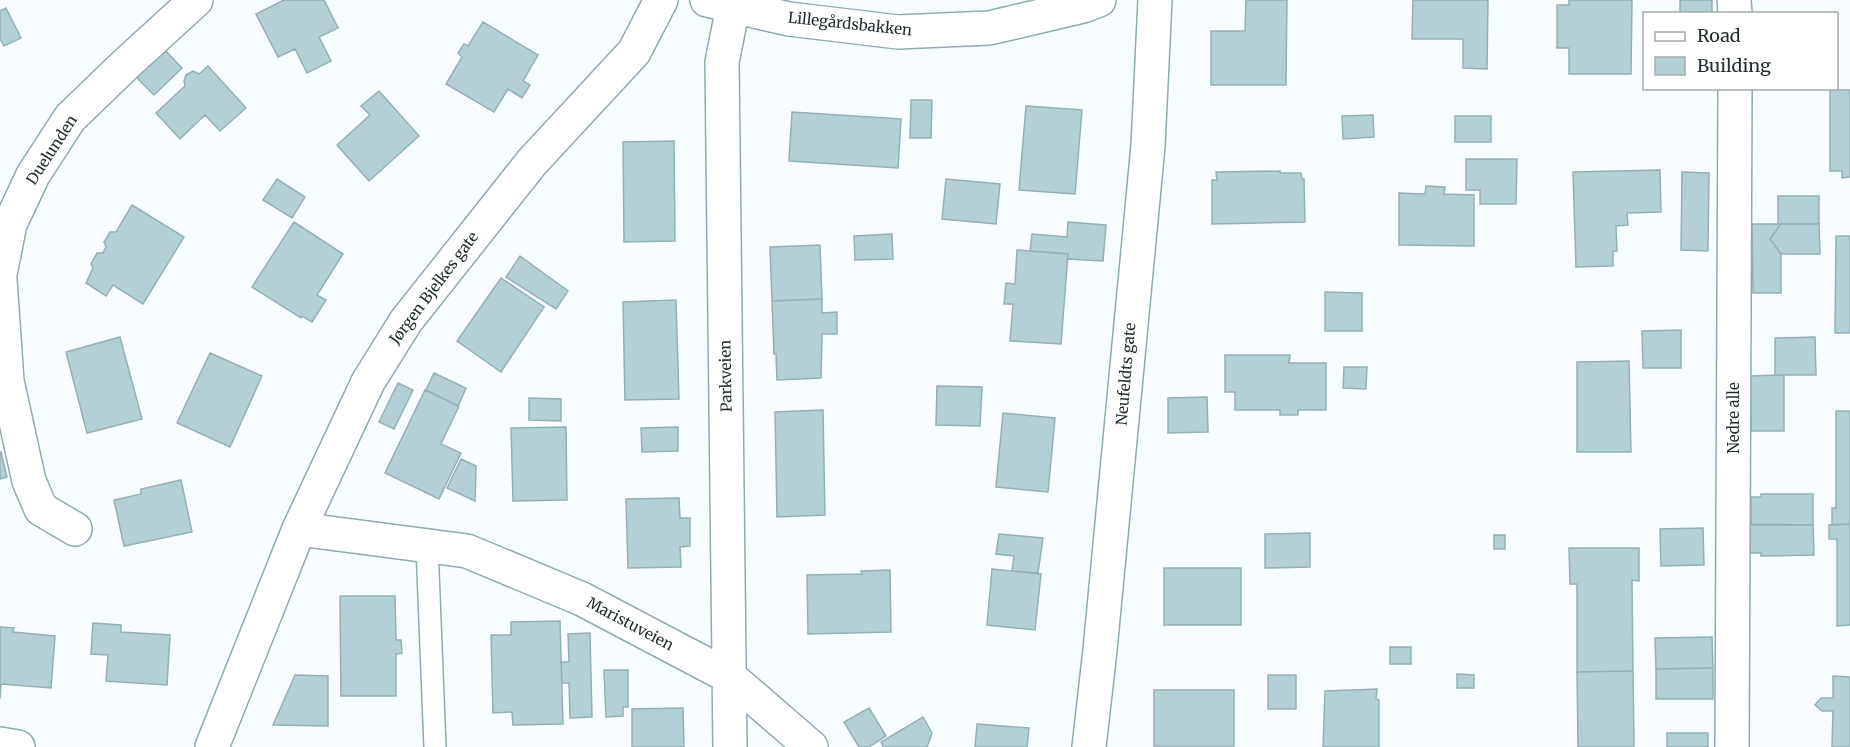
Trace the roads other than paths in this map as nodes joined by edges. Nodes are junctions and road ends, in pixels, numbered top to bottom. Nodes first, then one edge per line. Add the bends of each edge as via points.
1 (196, 0) edge
2 (661, 0) edge
3 (1099, 0) edge
4 (1155, 0) edge
5 (720, 3) edge
6 (1735, 90) edge
7 (0, 274) edge
8 (0, 280) edge
9 (299, 529) junction
10 (75, 530) dead end
11 (427, 546) junction
12 (730, 677) junction
13 (0, 744) edge
14 (18, 747) edge
15 (212, 747) edge
16 (435, 747) edge
17 (730, 747) edge
18 (811, 747) edge
19 (1089, 747) edge
20 (1732, 747) edge

1 - 7 street, Duelunden via 70,118 33,175 10,224
2 - 9 street, Jørgen Bjelkes gate via 634,51 532,162 406,321 368,382
3 - 5 street, Lillegårdsbakken via 989,27 898,32 789,19
4 - 19 street, Neufeldts gate via 1148,146
5 - 12 street, Parkveien
6 - 20 street, Nedre alle
8 - 10 street via 7,381 29,481 41,509
9 - 11 street, Maristuveien
9 - 15 street, Jørgen Bjelkes gate
11 - 12 street, Maristuveien via 467,551 582,599
11 - 16 lane
12 - 17 street, Parkveien
12 - 18 street, Maristuveien
13 - 14 street

